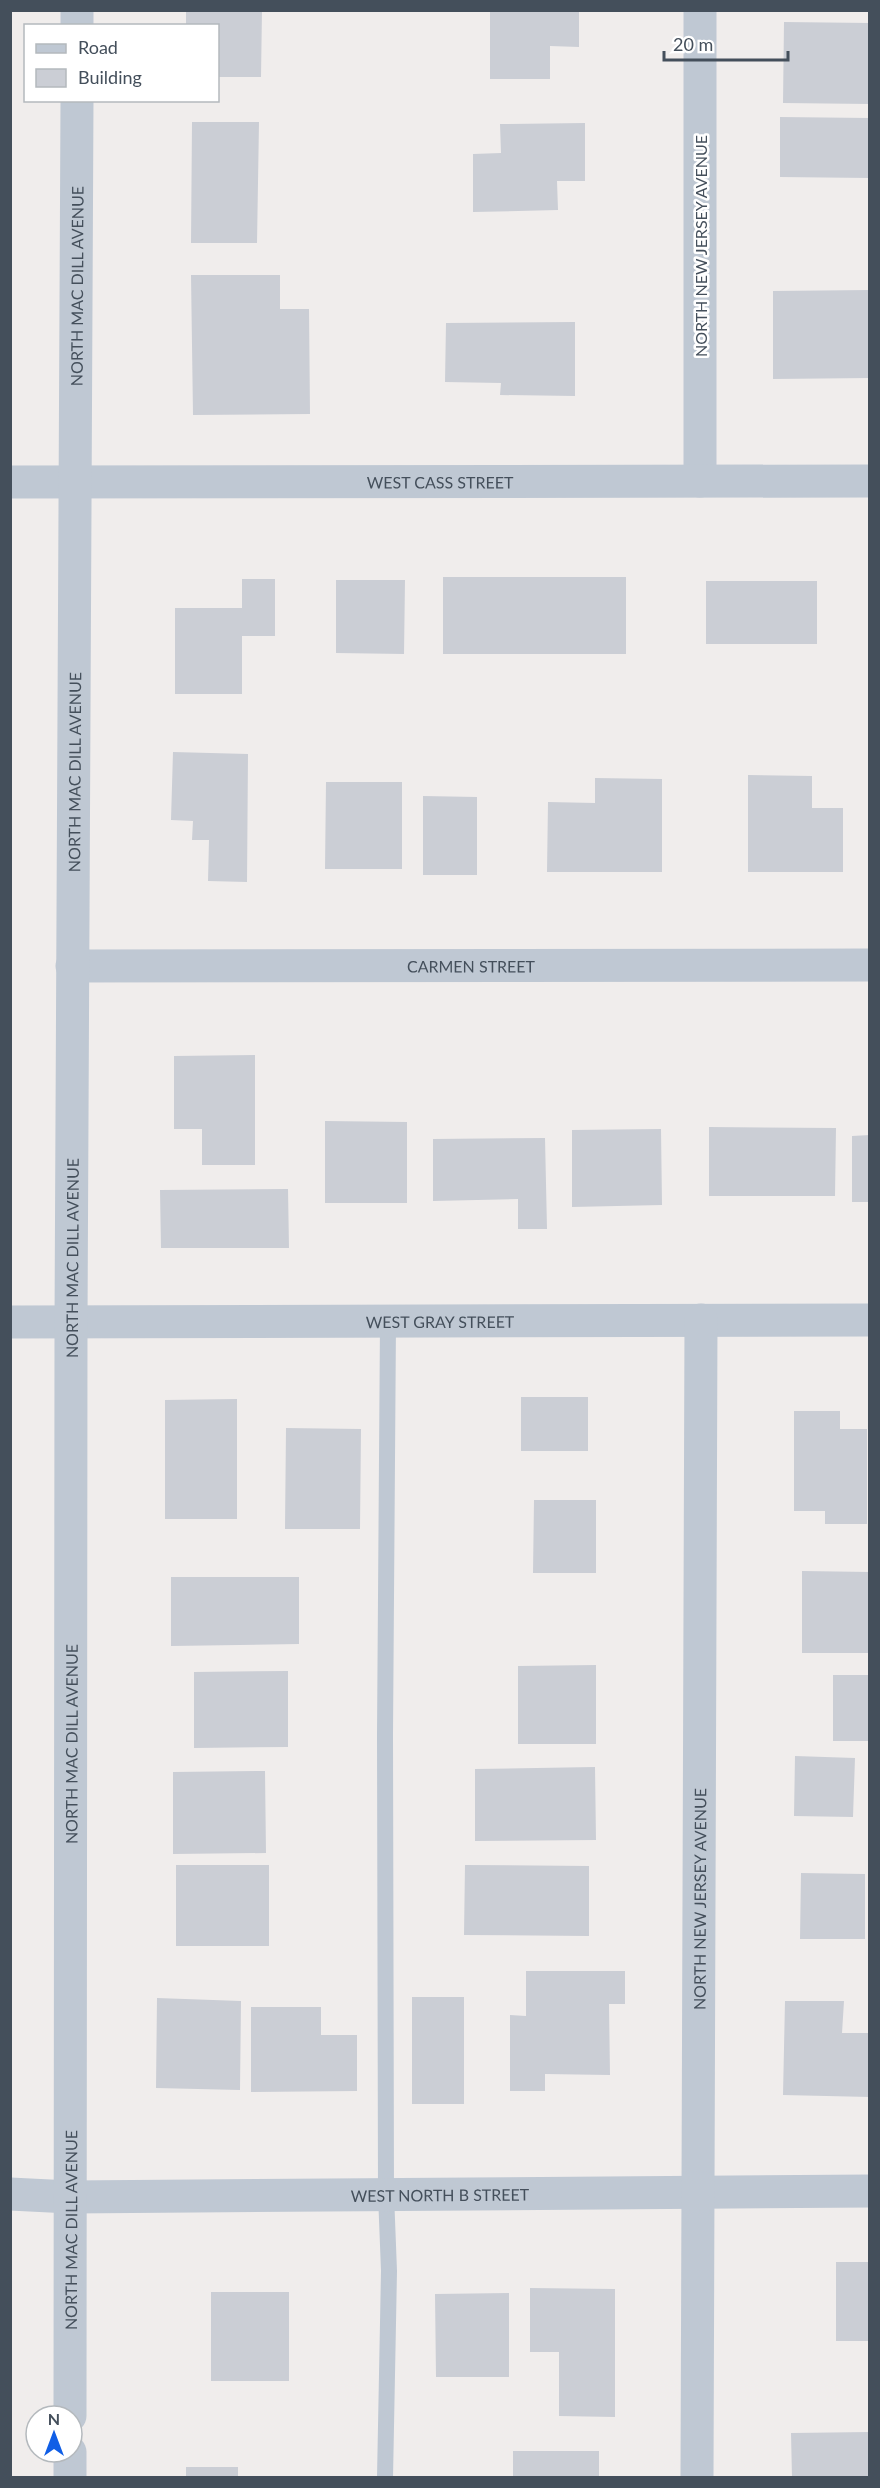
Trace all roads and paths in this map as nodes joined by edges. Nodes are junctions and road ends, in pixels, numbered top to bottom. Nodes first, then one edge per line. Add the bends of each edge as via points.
1 (700, 10) edge
2 (77, 102) edge
3 (700, 481) junction
4 (870, 481) edge
5 (10, 482) edge
6 (75, 482) junction
7 (870, 965) edge
8 (72, 966) junction
9 (701, 1320) junction
10 (870, 1320) edge
11 (10, 1322) edge
12 (388, 1322) junction
13 (70, 1323) junction
14 (870, 2190) edge
15 (698, 2192) junction
16 (10, 2194) edge
17 (386, 2194) junction
18 (70, 2196) junction
19 (70, 2404) edge
20 (385, 2478) edge
21 (698, 2478) edge

1 - 3 street, NORTH NEW JERSEY AVENUE
2 - 6 street, NORTH MAC DILL AVENUE
3 - 4 street, WEST CASS STREET
3 - 6 street, WEST CASS STREET
5 - 6 street, WEST CASS STREET
6 - 8 street, NORTH MAC DILL AVENUE
7 - 8 street, CARMEN STREET
8 - 13 street, NORTH MAC DILL AVENUE
9 - 10 street, WEST GRAY STREET
9 - 12 street, WEST GRAY STREET
9 - 15 street, NORTH NEW JERSEY AVENUE
11 - 13 street, WEST GRAY STREET
12 - 13 street, WEST GRAY STREET
12 - 17 lane
13 - 18 street, NORTH MAC DILL AVENUE
14 - 15 street, WEST NORTH B STREET
15 - 17 street, WEST NORTH B STREET
15 - 21 street, NORTH NEW JERSEY AVENUE
16 - 18 street, WEST NORTH B STREET
17 - 18 street, WEST NORTH B STREET
17 - 20 lane via 389,2271
18 - 19 street, NORTH MAC DILL AVENUE

